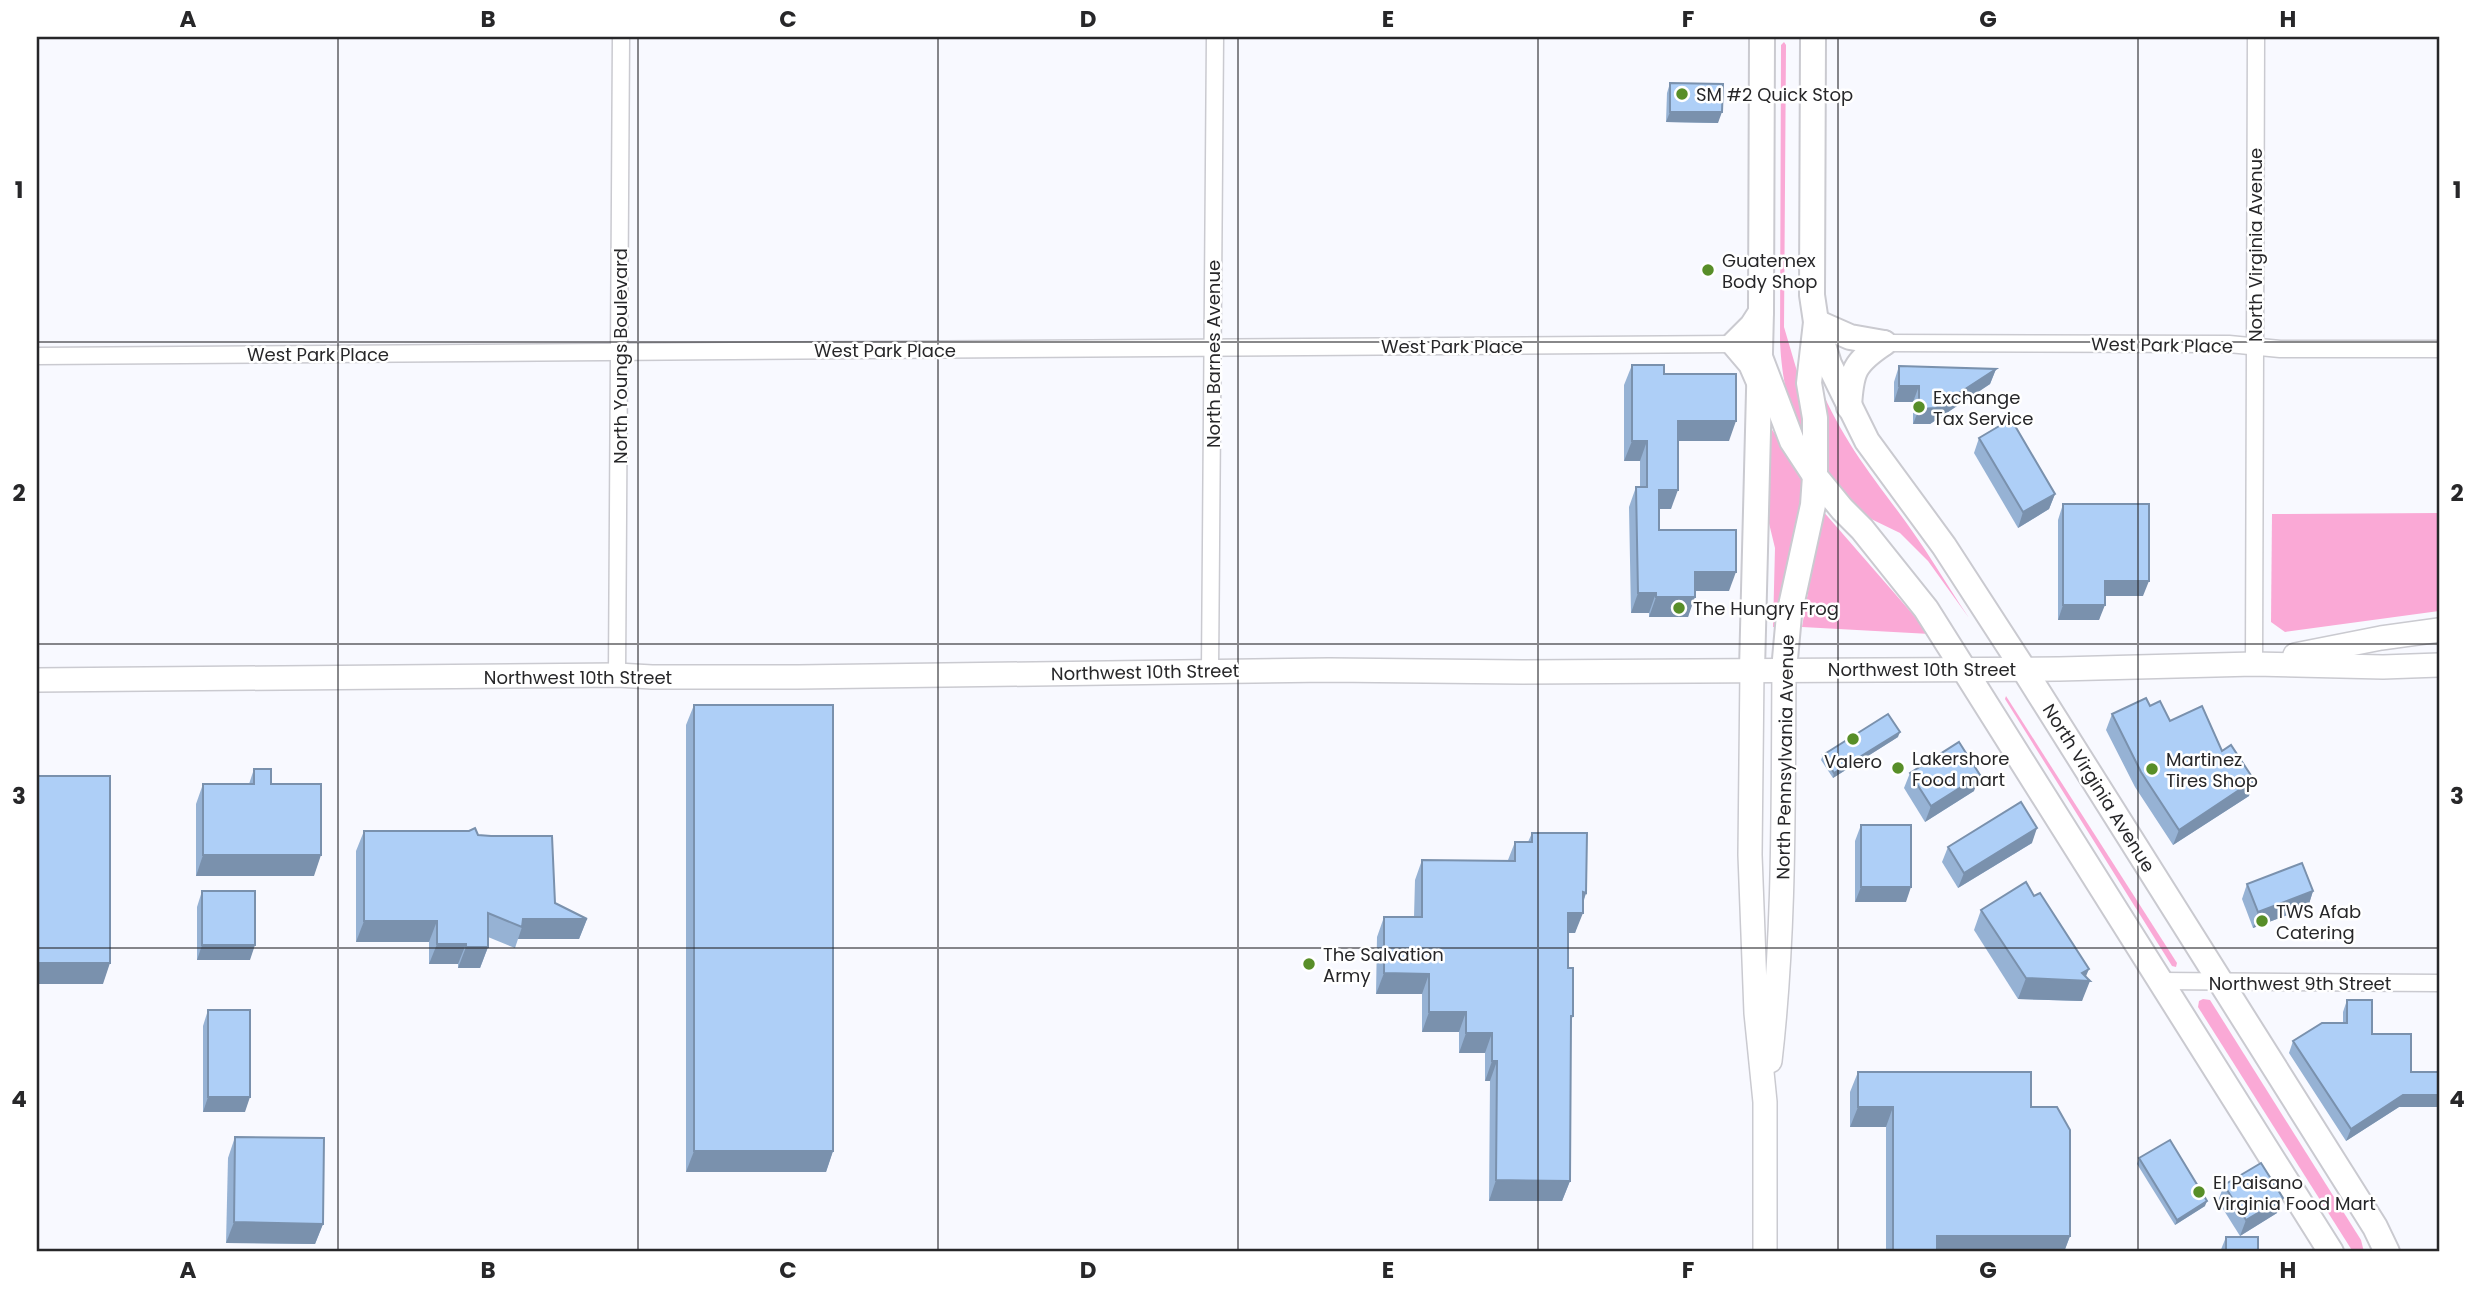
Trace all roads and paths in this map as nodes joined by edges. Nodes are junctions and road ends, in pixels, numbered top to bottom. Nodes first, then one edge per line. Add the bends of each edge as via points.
1 (621, 37) edge
2 (1215, 37) edge
3 (1762, 37) edge
4 (1813, 37) edge
5 (2256, 37) edge
6 (1761, 312) junction
7 (1816, 322) junction
8 (1884, 343) junction
9 (1734, 344) junction
10 (2256, 347) junction
11 (1212, 348) junction
12 (2439, 349) edge
13 (620, 352) junction
14 (37, 356) edge
15 (1760, 356) junction
16 (1759, 384) junction
17 (1849, 407) junction
18 (1815, 475) junction
19 (2439, 630) edge
20 (2254, 664) junction
21 (2439, 665) edge
22 (1965, 668) junction
23 (2023, 668) junction
24 (1752, 670) junction
25 (1784, 670) junction
26 (1210, 671) junction
27 (617, 675) junction
28 (37, 680) edge
29 (2160, 981) junction
30 (2222, 982) junction
31 (2439, 984) edge
32 (1765, 1102) junction
33 (1765, 1252) edge
34 (2331, 1252) edge
35 (2387, 1252) edge

1 - 13 street, North Youngs Boulevard
2 - 11 street, North Barnes Avenue
3 - 6 main road, North Pennsylvania Avenue
4 - 7 main road, North Pennsylvania Avenue via 1812,295
5 - 10 street, North Virginia Avenue
6 - 9 main road
6 - 15 main road, North Pennsylvania Avenue
7 - 8 main road via 1850,337
7 - 17 main road, North Virginia Avenue
7 - 18 main road, North Pennsylvania Avenue via 1810,383
8 - 10 street, West Park Place
8 - 17 main road via 1866,355 1853,372
9 - 11 street, West Park Place
9 - 16 main road via 1751,364
10 - 12 street, West Park Place
10 - 20 street, North Virginia Avenue
11 - 13 street, West Park Place
11 - 26 street, North Barnes Avenue
13 - 14 street, West Park Place
13 - 27 street, North Youngs Boulevard
15 - 16 main road, North Pennsylvania Avenue
15 - 18 main road via 1792,441
16 - 24 main road, North Pennsylvania Avenue
17 - 23 main road, North Virginia Avenue via 1867,441 1944,546
18 - 22 main road via 1900,575
18 - 25 main road, North Pennsylvania Avenue via 1813,505 1789,615
19 - 20 main road, Northwest 10th Street
20 - 21 main road, Northwest 10th Street
20 - 23 main road, Northwest 10th Street
22 - 23 main road, Northwest 10th Street
22 - 25 main road, Northwest 10th Street
22 - 29 main road
23 - 30 main road, North Virginia Avenue
24 - 25 main road, Northwest 10th Street
24 - 26 main road, Northwest 10th Street
24 - 32 main road, North Pennsylvania Avenue via 1750,855 1756,1013
25 - 32 main road, North Pennsylvania Avenue via 1776,1014
26 - 27 main road, Northwest 10th Street
27 - 28 main road, Northwest 10th Street
29 - 30 street, Northwest 9th Street
29 - 34 main road
30 - 31 street, Northwest 9th Street
30 - 35 main road, North Virginia Avenue
32 - 33 main road, North Pennsylvania Avenue

